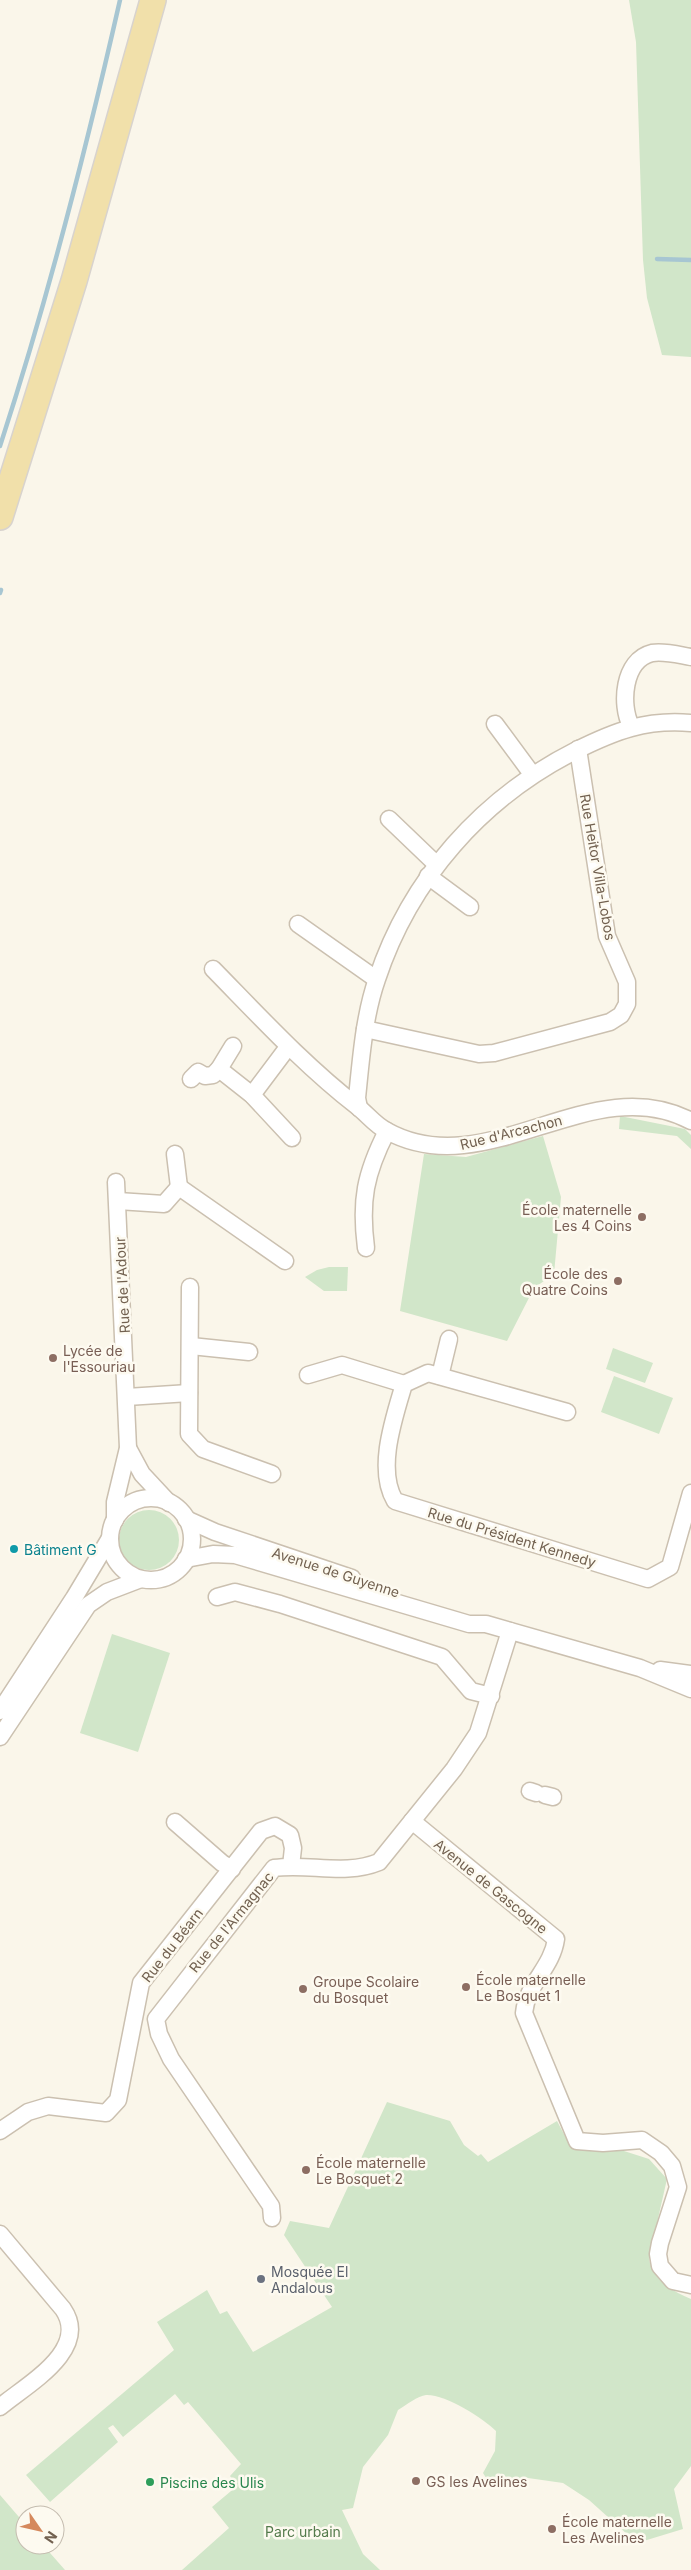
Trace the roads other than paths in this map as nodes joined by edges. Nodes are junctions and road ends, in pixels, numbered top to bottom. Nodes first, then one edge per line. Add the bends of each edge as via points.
1 (141, 0) edge
2 (152, 0) edge
3 (120, 113) junction
4 (0, 517) edge
5 (691, 657) edge
6 (691, 723) edge
7 (495, 724) dead end
8 (631, 726) junction
9 (578, 749) junction
10 (532, 774) junction
11 (389, 820) dead end
12 (432, 870) junction
13 (470, 907) dead end
14 (298, 924) dead end
15 (213, 969) dead end
16 (376, 979) junction
17 (365, 1028) junction
18 (233, 1046) dead end
19 (288, 1047) junction
20 (219, 1069) junction
21 (191, 1079) dead end
22 (252, 1095) junction
23 (359, 1108) junction
24 (691, 1120) edge
25 (387, 1131) junction
26 (292, 1138) dead end
27 (175, 1154) dead end
28 (116, 1182) dead end
29 (179, 1187) junction
30 (118, 1201) junction
31 (366, 1248) dead end
32 (285, 1261) dead end
33 (190, 1286) dead end
34 (449, 1339) dead end
35 (191, 1346) junction
36 (249, 1352) dead end
37 (308, 1375) dead end
38 (440, 1376) junction
39 (404, 1384) junction
40 (190, 1393) junction
41 (127, 1398) junction
42 (567, 1412) dead end
43 (128, 1448) junction
44 (272, 1474) dead end
45 (691, 1494) edge
46 (169, 1502) junction
47 (186, 1519) junction
48 (115, 1520) junction
49 (110, 1538) junction
50 (186, 1560) junction
51 (141, 1579) junction
52 (217, 1597) dead end
53 (486, 1624) junction
54 (510, 1631) junction
55 (640, 1668) junction
56 (691, 1674) edge
57 (691, 1689) edge
58 (491, 1696) junction
59 (0, 1711) edge
60 (0, 1738) edge
61 (412, 1821) junction
62 (175, 1822) dead end
63 (291, 1866) junction
64 (232, 1869) junction
65 (0, 2131) edge
66 (272, 2218) dead end
67 (0, 2234) edge
68 (691, 2285) edge
69 (0, 2407) edge

1 - 3 main road
2 - 3 main road
3 - 4 main road via 69,300
5 - 8 street via 651,654 632,669 625,703
6 - 8 street via 658,722
7 - 10 street
8 - 9 street
9 - 10 street
9 - 17 street, Rue Heitor Villa-Lobos via 607,936 627,982 627,1004 621,1015 610,1022 494,1053 479,1054
10 - 12 street via 481,814
11 - 12 street
12 - 13 street
12 - 16 street via 409,906
14 - 16 street
15 - 19 street, Rue d'Arcachon
16 - 17 street
17 - 23 street via 357,1098
18 - 20 street
19 - 22 street
19 - 23 street, Rue d'Arcachon
20 - 21 street via 213,1075 205,1076 198,1072
20 - 22 street
22 - 26 street
23 - 25 street, Rue d'Arcachon
24 - 25 street, Rue d'Arcachon via 666,1109 628,1105 581,1114 482,1142 448,1147 415,1141
25 - 31 street via 365,1185 362,1214
27 - 29 street
28 - 30 street, Rue de l'Adour
29 - 30 street via 164,1204
29 - 32 street
30 - 41 street, Rue de l'Adour
33 - 35 street
34 - 38 street
35 - 36 street
35 - 40 street
37 - 39 street via 342,1365
38 - 39 street via 428,1373
38 - 42 street
39 - 45 street, Rue du Président Kennedy via 388,1442 388,1490 395,1501 648,1579 670,1567
40 - 41 street
40 - 44 street via 189,1434 203,1449
41 - 43 street, Rue de l'Adour
43 - 46 street, Rue de l'Adour via 142,1474
43 - 48 street, Rue de l'Adour via 115,1502
46 - 47 street
46 - 48 street via 145,1499 132,1503
47 - 50 street via 192,1545
47 - 53 street, Avenue de Guyenne via 215,1532 366,1583 472,1613
48 - 49 street
49 - 51 street via 118,1564 128,1574
49 - 59 street
50 - 51 street via 173,1574 163,1579
50 - 53 street, Avenue de Guyenne via 213,1554 235,1555 469,1624
51 - 60 street via 106,1592 88,1605
52 - 58 street via 235,1592 262,1599 442,1657 471,1691
53 - 54 street, Avenue de Guyenne
54 - 55 street, Avenue de Guyenne
54 - 58 street, Rue de l'Armagnac
55 - 56 street, Avenue de Guyenne
55 - 57 street, Avenue de Guyenne
58 - 61 street, Rue de l'Armagnac via 478,1733
61 - 63 street, Rue de l'Armagnac via 379,1862 366,1867 338,1870
61 - 68 street, Avenue de Gascogne via 556,1939 554,1954 526,1998 524,2012 577,2140 603,2143 642,2140 661,2153 672,2166 678,2188 658,2254 660,2266 673,2281
62 - 64 street
63 - 64 street, Rue du Béarn via 294,1848 290,1835 275,1826 261,1831
63 - 66 street, Rue de l'Armagnac via 274,1868 156,2019 159,2034 171,2058 271,2206
64 - 65 street, Rue du Béarn via 141,1983 118,2100 106,2113 48,2106 28,2112
67 - 69 street via 63,2309 69,2318 70,2333 59,2359

